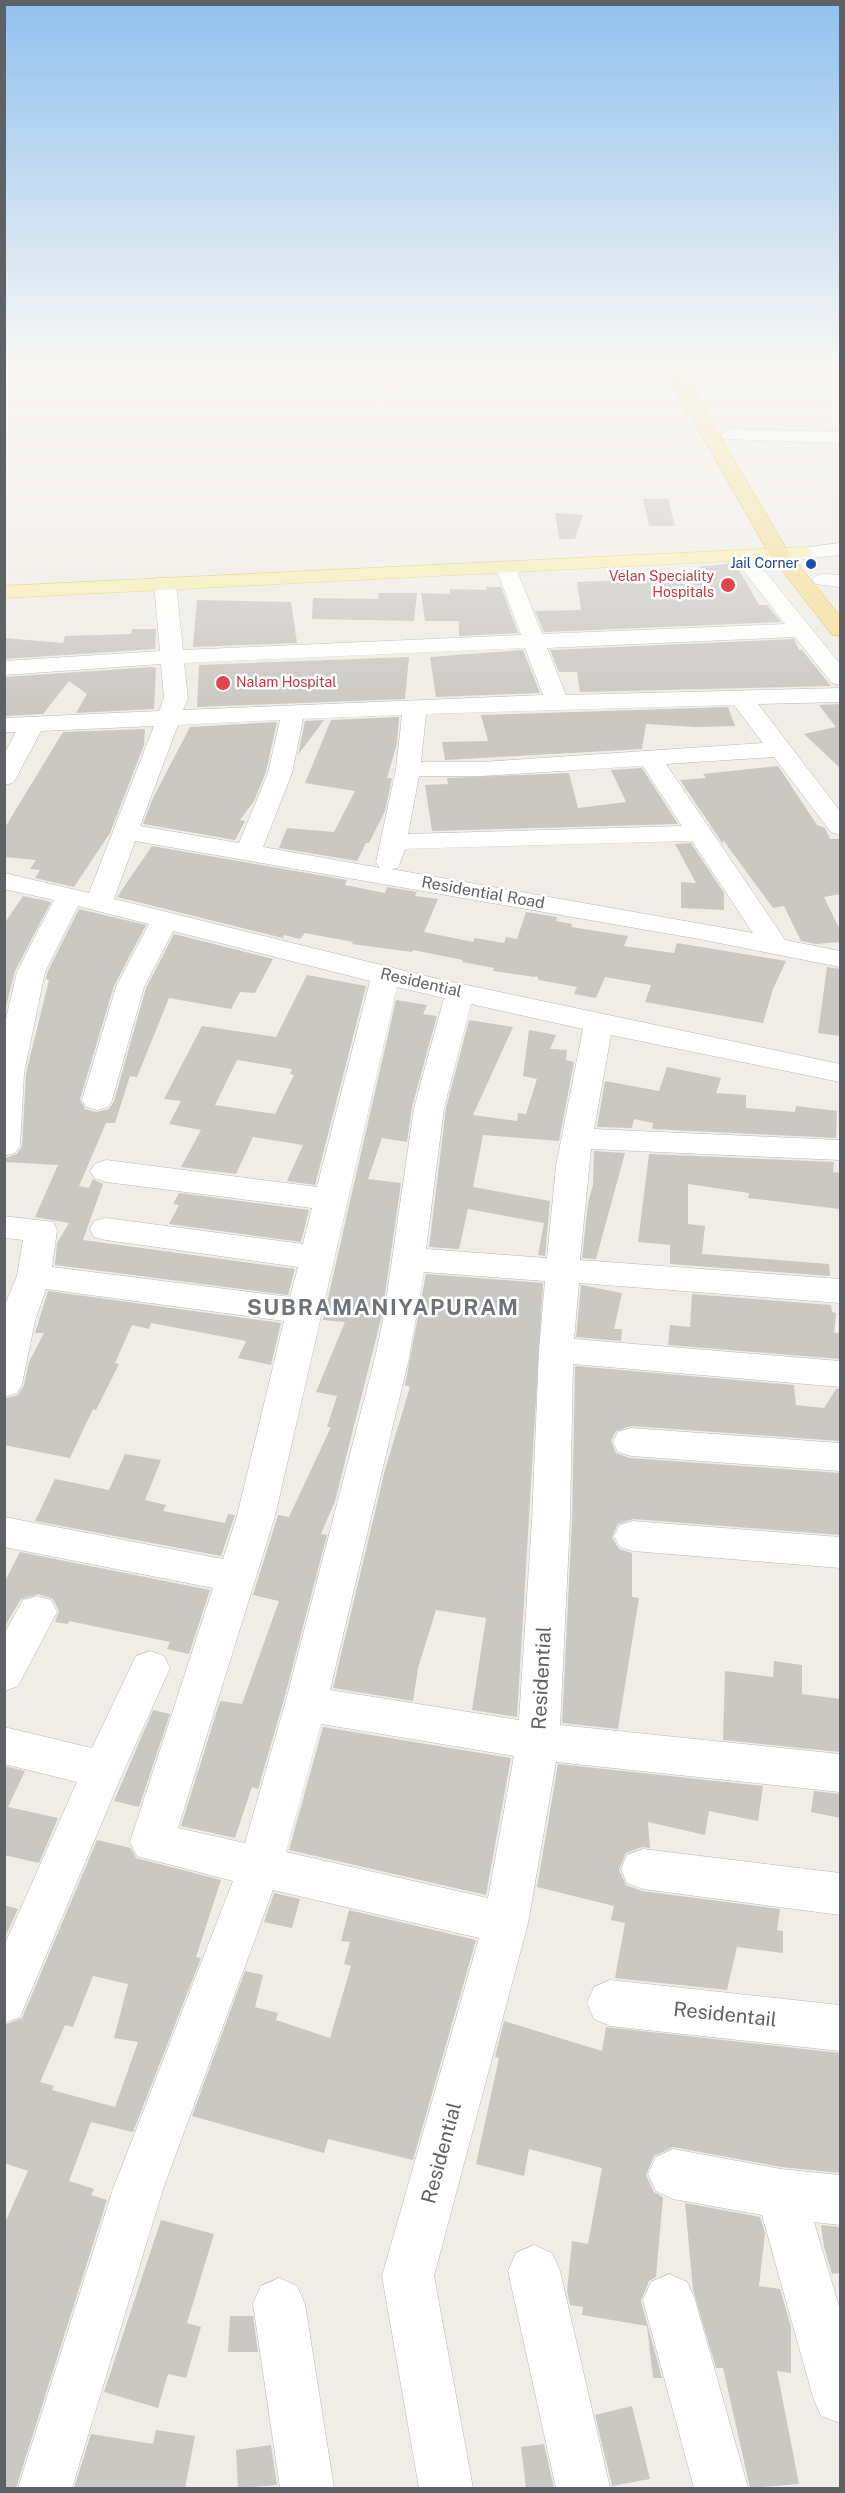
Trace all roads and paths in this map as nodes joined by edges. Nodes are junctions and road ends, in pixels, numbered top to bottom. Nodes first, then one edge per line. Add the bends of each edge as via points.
1 (742, 482) edge
2 (759, 482) edge
3 (772, 504) dead end
4 (791, 533) dead end
5 (840, 549) edge
6 (803, 553) junction
7 (780, 555) junction
8 (743, 557) junction
9 (506, 568) junction
10 (832, 581) edge
11 (165, 583) junction
12 (4, 592) edge
13 (840, 601) edge
14 (800, 630) junction
15 (840, 630) edge
16 (534, 642) junction
17 (171, 657) junction
18 (4, 668) edge
19 (840, 678) edge
20 (840, 696) edge
21 (741, 698) junction
22 (557, 702) junction
23 (415, 708) junction
24 (293, 713) junction
25 (167, 718) junction
26 (32, 724) junction
27 (4, 725) edge
28 (781, 749) junction
29 (650, 758) junction
30 (408, 769) junction
31 (4, 778) edge
32 (840, 827) edge
33 (124, 831) junction
34 (700, 833) junction
35 (393, 842) junction
36 (248, 852) junction
37 (386, 876) junction
38 (4, 881) edge
39 (70, 895) junction
40 (99, 902) junction
41 (165, 920) junction
42 (776, 947) junction
43 (840, 959) edge
44 (386, 975) junction
45 (460, 993) junction
46 (598, 1024) junction
47 (9, 1055) edge
48 (840, 1073) edge
49 (97, 1100) dead end
50 (5, 1109) edge
51 (577, 1138) junction
52 (4, 1146) edge
53 (840, 1150) edge
54 (106, 1171) dead end
55 (330, 1199) junction
56 (4, 1227) edge
57 (106, 1229) dead end
58 (318, 1258) junction
59 (408, 1259) junction
60 (563, 1271) junction
61 (34, 1276) junction
62 (840, 1291) edge
63 (302, 1311) junction
64 (11, 1320) edge
65 (556, 1350) junction
66 (840, 1374) edge
67 (4, 1384) edge
68 (631, 1442) dead end
69 (840, 1458) edge
70 (4, 1532) edge
71 (633, 1536) dead end
72 (840, 1553) edge
73 (236, 1578) junction
74 (37, 1612) dead end
75 (150, 1668) dead end
76 (4, 1674) edge
77 (306, 1704) junction
78 (538, 1742) junction
79 (4, 1745) edge
80 (103, 1770) junction
81 (840, 1773) edge
82 (260, 1867) junction
83 (643, 1869) dead end
84 (840, 1894) edge
85 (506, 1923) junction
86 (4, 2001) edge
87 (610, 2003) dead end
88 (840, 2028) edge
89 (673, 2174) dead end
90 (781, 2194) junction
91 (840, 2200) edge
92 (534, 2271) dead end
93 (669, 2300) dead end
94 (279, 2304) dead end
95 (840, 2397) edge
96 (45, 2488) edge
97 (307, 2488) edge
98 (446, 2488) edge
99 (583, 2488) edge
100 (721, 2488) edge

1 - 7 highway
2 - 3 highway
4 - 6 highway
5 - 6 street
6 - 7 main road
6 - 10 highway
7 - 8 main road
7 - 15 highway
8 - 9 main road
8 - 14 street
9 - 11 main road
9 - 16 street
10 - 13 highway
11 - 12 main road
11 - 17 street
14 - 16 street
14 - 19 street
16 - 17 street
16 - 22 street
17 - 18 street
17 - 25 street via 176,698
20 - 21 street
21 - 22 street
21 - 28 street
22 - 23 street
23 - 24 street
23 - 30 street
24 - 25 street
24 - 36 street via 280,773
25 - 26 street
25 - 33 street
26 - 27 street
26 - 31 street
28 - 29 street
28 - 32 street
29 - 30 street via 483,769
29 - 34 street
30 - 35 street
33 - 36 street, Residential Road
33 - 40 street
34 - 35 street
34 - 42 street
35 - 37 street
36 - 37 street, Residential Road
37 - 42 street, Residential Road
38 - 39 street, Residential
39 - 40 street, Residential
39 - 47 street via 31,972
40 - 41 street, Residential
41 - 44 street, Residential
41 - 49 street via 130,987
42 - 43 street, Residential Road
44 - 45 street, Residential
44 - 55 street
45 - 46 street, Residential
45 - 59 street via 429,1108
46 - 48 street, Residential
46 - 51 street, Residential
47 - 50 street
50 - 52 street
51 - 53 street
51 - 60 street, Residential
54 - 55 street
55 - 58 street
56 - 61 street via 41,1230
57 - 58 street
58 - 63 street
59 - 60 street
59 - 77 street via 392,1358
60 - 62 street
60 - 65 street, Residential
61 - 63 street
61 - 64 street
63 - 73 street via 256,1516
64 - 67 street
65 - 66 street
65 - 78 street, Residential via 552,1520
68 - 69 street
70 - 73 street
71 - 72 street
73 - 82 street via 152,1842
74 - 76 street
75 - 80 street
77 - 78 street
77 - 82 street
78 - 81 street
78 - 85 street, Residential
79 - 80 street
80 - 86 street
82 - 85 street
82 - 96 street via 138,2189
83 - 84 street
85 - 98 street, Residential via 408,2276
87 - 88 street, Residentail
89 - 90 street
90 - 91 street
90 - 95 street
92 - 99 street
93 - 100 street
94 - 97 street

